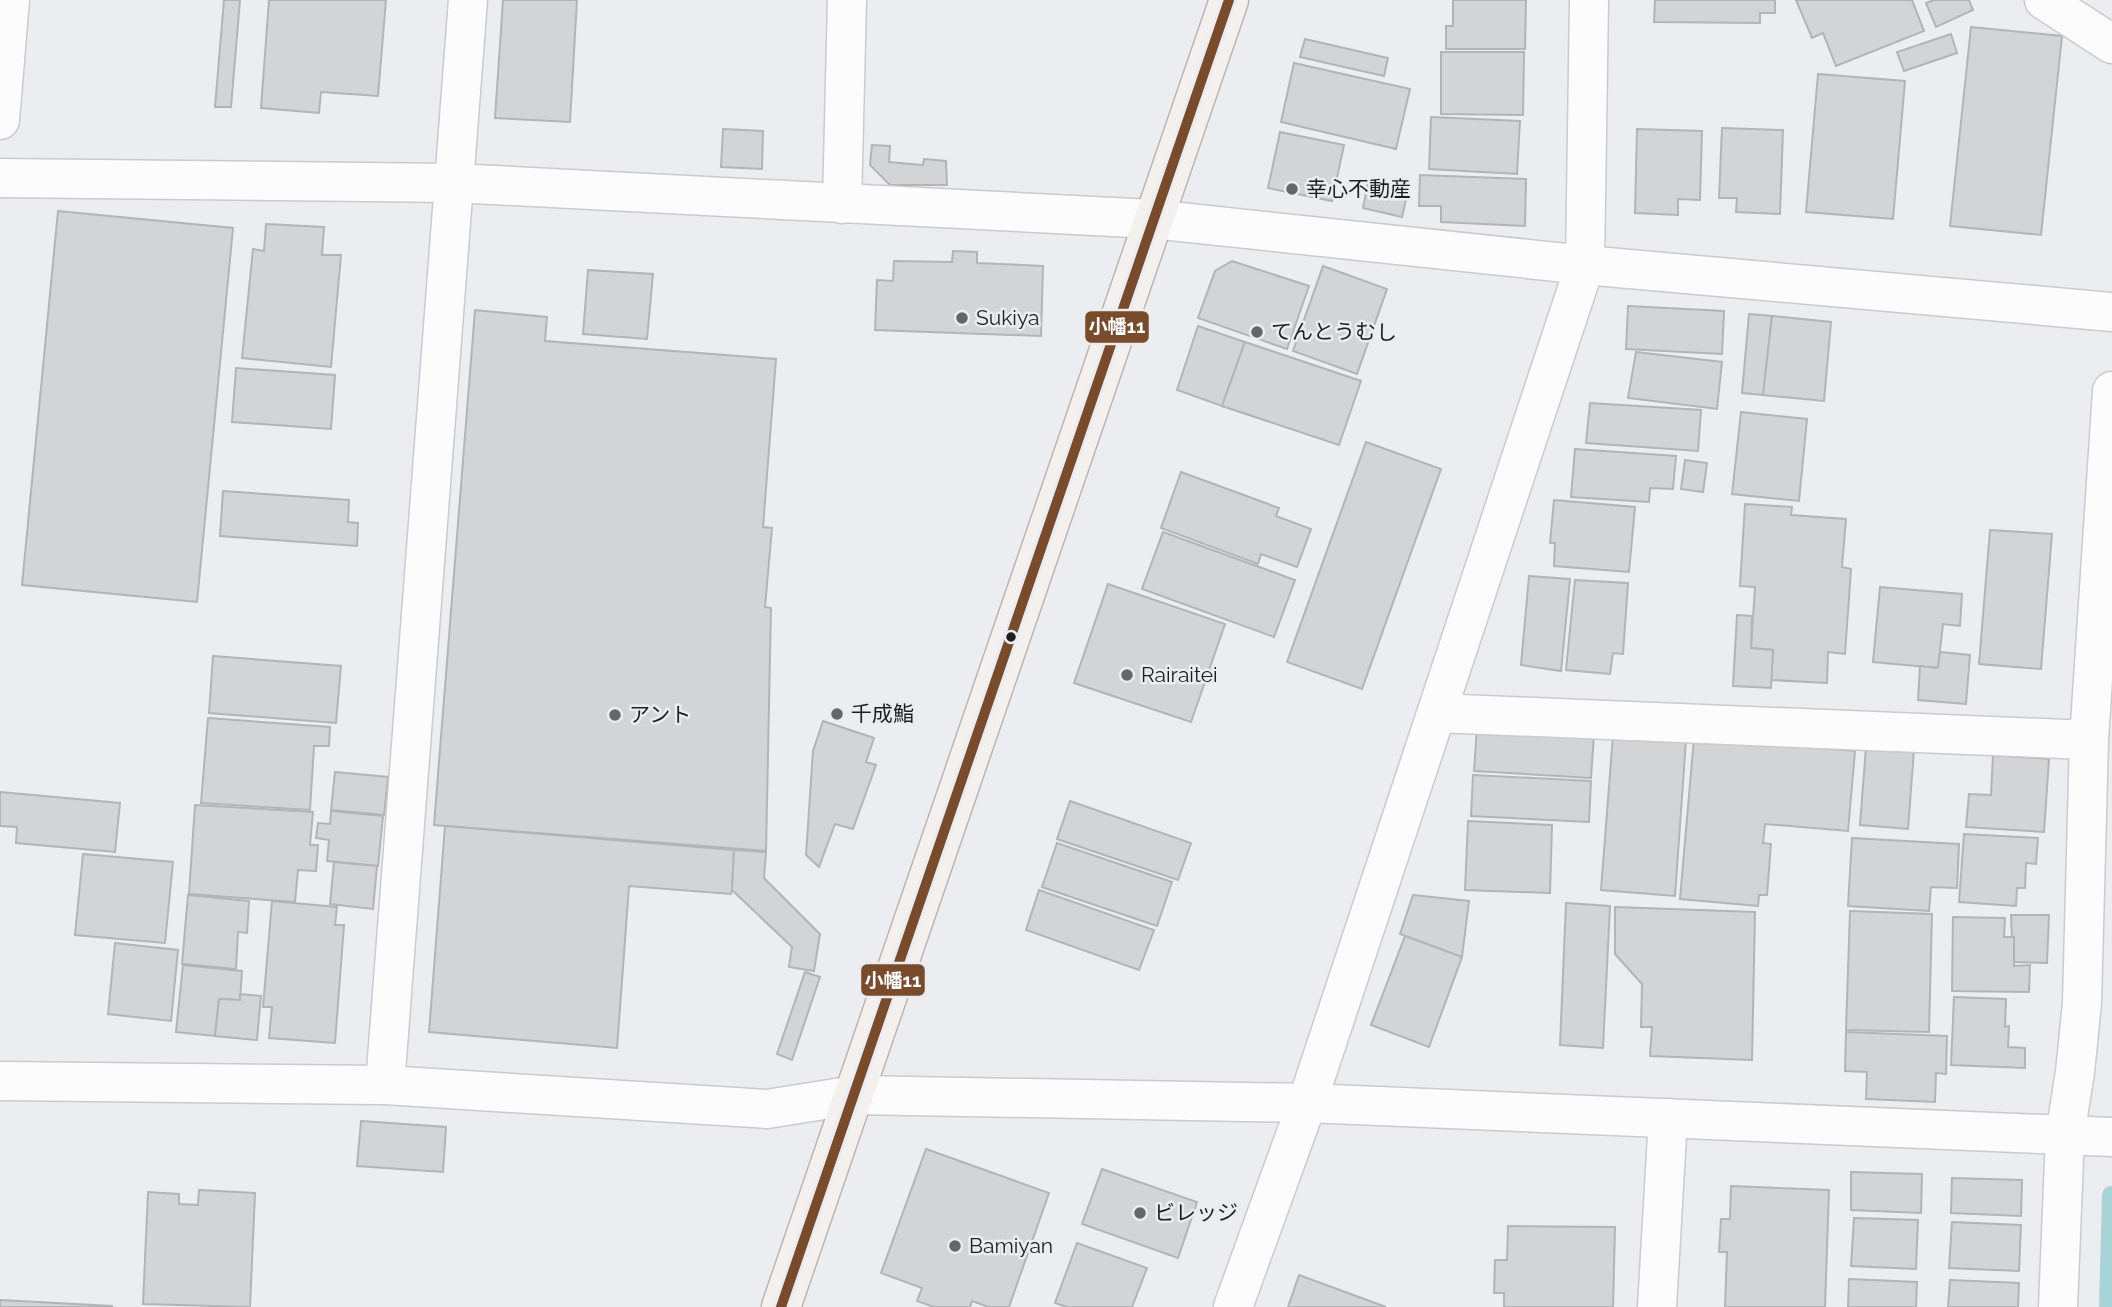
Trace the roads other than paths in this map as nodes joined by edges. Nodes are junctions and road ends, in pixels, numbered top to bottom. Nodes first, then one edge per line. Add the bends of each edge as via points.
1 (10, 0) edge
2 (468, 0) edge
3 (847, 0) edge
4 (1229, 0) edge
5 (1589, 0) edge
6 (2043, 0) edge
7 (2112, 44) edge
8 (0, 120) edge
9 (0, 178) edge
10 (454, 183) junction
11 (842, 204) junction
12 (1152, 219) junction
13 (1584, 265) junction
14 (2112, 312) edge
15 (2112, 391) edge
16 (1437, 713) junction
17 (2089, 740) junction
18 (2097, 994) edge
19 (0, 1081) edge
20 (385, 1085) junction
21 (855, 1096) junction
22 (1307, 1103) junction
23 (1668, 1118) junction
24 (2065, 1135) junction
25 (2112, 1137) edge
26 (781, 1307) edge
27 (1233, 1307) edge
28 (1657, 1307) edge
29 (2058, 1307) edge

1 - 8 street
2 - 10 street
3 - 11 street
4 - 12 main road
5 - 13 street
6 - 7 street
9 - 10 street
10 - 11 street
10 - 20 street
11 - 12 street
12 - 13 street
12 - 21 main road
13 - 14 street
13 - 16 street
15 - 17 street
16 - 17 street
16 - 22 street
17 - 18 street
18 - 24 street via 2075,1072
19 - 20 street
20 - 21 street via 767,1109
21 - 22 street
21 - 26 main road
22 - 23 street
22 - 27 street
23 - 24 street
23 - 28 street
24 - 25 street
24 - 29 street

